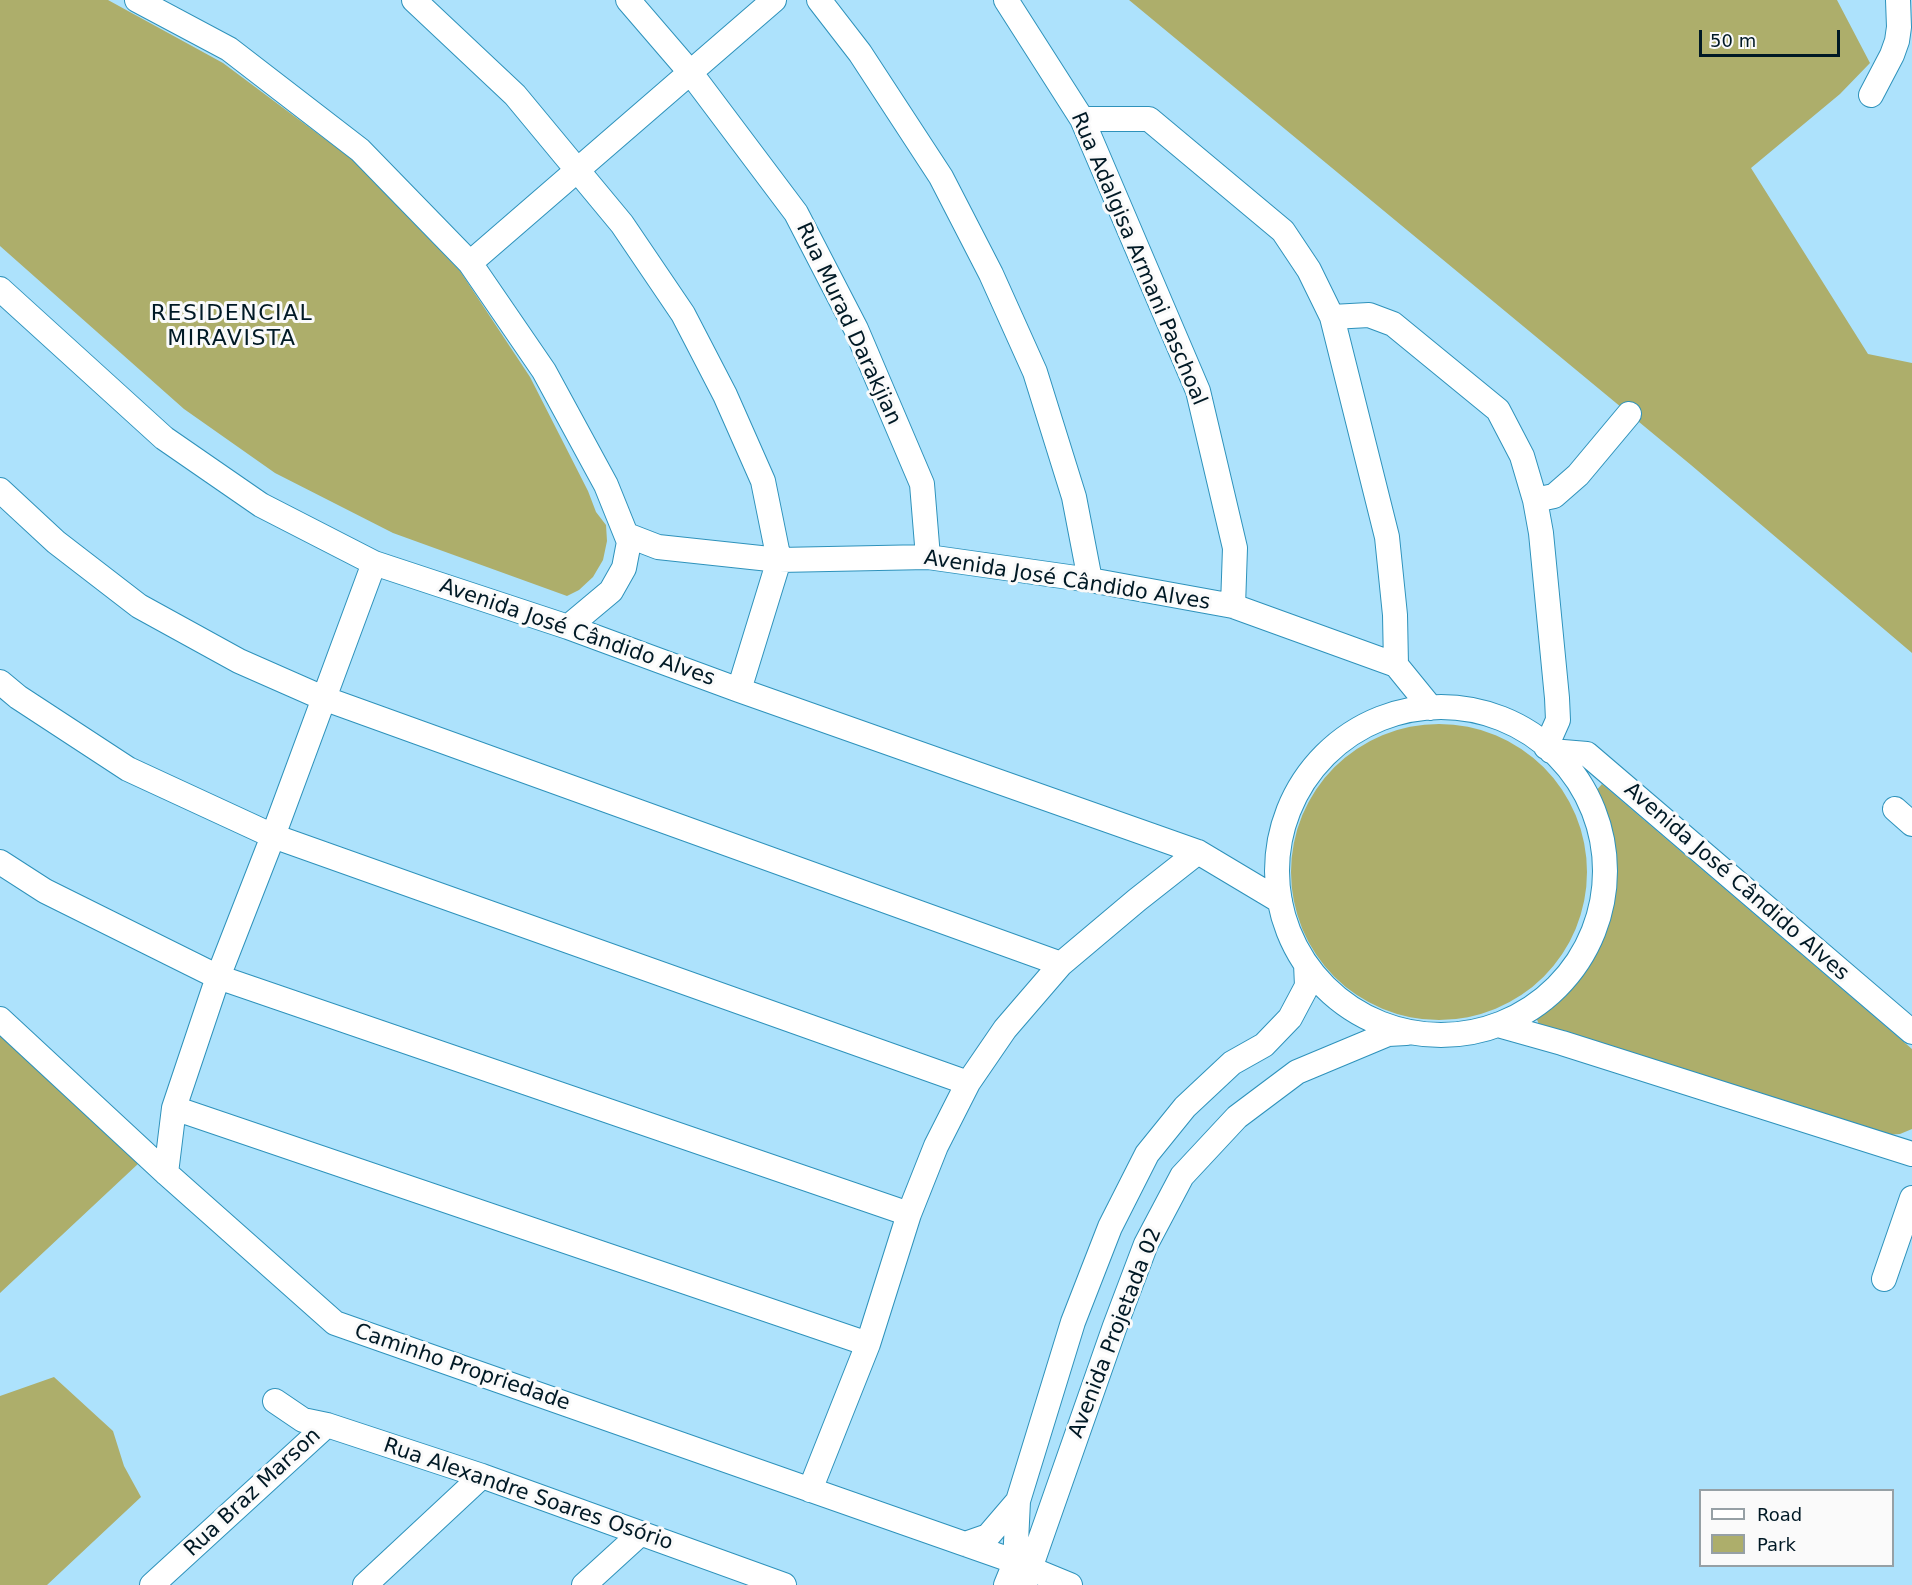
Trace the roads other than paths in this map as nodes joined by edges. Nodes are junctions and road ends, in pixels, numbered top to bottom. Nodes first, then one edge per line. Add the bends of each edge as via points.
1 (136, 0) edge
2 (414, 0) edge
3 (628, 0) edge
4 (774, 0) edge
5 (819, 0) edge
6 (1006, 0) edge
7 (1898, 0) edge
8 (690, 72) junction
9 (1871, 95) dead end
10 (1082, 119) junction
11 (577, 170) junction
12 (470, 263) junction
13 (0, 290) edge
14 (1332, 317) junction
15 (1629, 414) dead end
16 (0, 490) edge
17 (1535, 500) junction
18 (627, 535) junction
19 (928, 557) junction
20 (779, 560) junction
21 (374, 563) junction
22 (1090, 580) junction
23 (1233, 606) junction
24 (568, 627) junction
25 (1396, 665) junction
26 (0, 682) edge
27 (739, 690) junction
28 (323, 698) junction
29 (1431, 708) junction
30 (1549, 749) junction
31 (273, 836) junction
32 (1198, 852) junction
33 (0, 862) edge
34 (1280, 901) junction
35 (1061, 964) junction
36 (1306, 964) junction
37 (218, 977) junction
38 (0, 1019) edge
39 (1498, 1025) junction
40 (1411, 1032) junction
41 (1912, 1032) edge
42 (968, 1083) junction
43 (174, 1108) junction
44 (1912, 1154) edge
45 (166, 1173) junction
46 (1912, 1198) edge
47 (909, 1214) junction
48 (1884, 1279) dead end
49 (868, 1344) junction
50 (276, 1401) dead end
51 (327, 1425) junction
52 (482, 1476) junction
53 (810, 1490) junction
54 (1018, 1500) junction
55 (640, 1534) junction
56 (965, 1544) junction
57 (1026, 1576) edge
58 (152, 1585) edge
59 (365, 1585) edge
60 (584, 1585) edge
61 (784, 1585) edge
62 (1006, 1585) edge
63 (1070, 1585) edge

1 - 12 street via 229,49 360,150
2 - 11 street via 515,95
3 - 8 street, Rua Murad Darakjian
4 - 8 street
5 - 22 street via 860,53 941,177 992,274 1035,372 1074,497
6 - 10 street, Rua Adalgisa Armani Paschoal
7 - 9 street via 1897,41
8 - 11 street
8 - 19 street, Rua Murad Darakjian via 796,213 856,329 922,484
10 - 14 street via 1149,119 1283,231 1309,270
10 - 23 street, Rua Adalgisa Armani Paschoal via 1198,391 1234,548
11 - 12 street
11 - 20 street via 622,224 677,305 710,365 763,481
12 - 18 street via 544,371 606,485
13 - 21 street, Avenida José Cândido Alves via 164,438 261,505
14 - 17 street via 1370,315 1393,324 1498,410 1522,456
14 - 25 street via 1387,537
15 - 17 street via 1578,475 1554,496
16 - 28 street via 56,542 139,606 239,661
17 - 30 street via 1542,533 1558,720
18 - 20 street, Avenida José Cândido Alves via 658,547
18 - 24 street via 624,568 611,591
19 - 20 street, Avenida José Cândido Alves
19 - 22 street, Avenida José Cândido Alves
20 - 27 street
21 - 24 street, Avenida José Cândido Alves
21 - 28 street
22 - 23 street, Avenida José Cândido Alves
23 - 25 street, Avenida José Cândido Alves
24 - 27 street, Avenida José Cândido Alves
25 - 29 street
26 - 31 street via 128,769
27 - 32 street, Avenida José Cândido Alves
28 - 31 street
28 - 35 street
29 - 30 street via 1458,708 1505,721
29 - 34 street via 1394,714 1354,732 1336,744 1306,776 1281,836 1277,879
30 - 39 street via 1576,780 1596,820 1604,866 1600,911 1588,943 1555,989 1519,1016
30 - 41 street, Avenida José Cândido Alves via 1587,754
31 - 37 street
31 - 42 street
32 - 34 street, Avenida José Cândido Alves
32 - 35 street
33 - 37 street via 45,891
34 - 36 street via 1294,944
35 - 42 street via 1005,1029
36 - 40 street via 1352,1008 1380,1023
36 - 54 street, Avenida Projetada 02 via 1307,986 1290,1018 1264,1045 1232,1063 1185,1107 1147,1154 1110,1227 1073,1322
37 - 43 street
37 - 47 street
38 - 45 street, Caminho Propriedade
39 - 40 street via 1455,1035
39 - 44 street
40 - 57 street, Avenida Projetada 02 via 1388,1034 1297,1072 1237,1117 1182,1176 1146,1244
42 - 47 street via 936,1146
43 - 45 street
43 - 49 street
45 - 53 street, Caminho Propriedade via 335,1323
46 - 48 street
47 - 49 street
49 - 53 street
50 - 51 street, Rua Alexandre Soares Osório via 303,1420
51 - 52 street, Rua Alexandre Soares Osório
51 - 58 street, Rua Braz Marson
52 - 55 street, Rua Alexandre Soares Osório
52 - 59 street
53 - 56 street, Caminho Propriedade
54 - 56 street, Avenida Projetada 02 via 988,1536
54 - 57 street, Avenida Projetada 02
55 - 60 street
55 - 61 street, Rua Alexandre Soares Osório
56 - 57 street, Caminho Propriedade
57 - 62 street, Avenida Projetada 02
57 - 63 street, Caminho Propriedade

